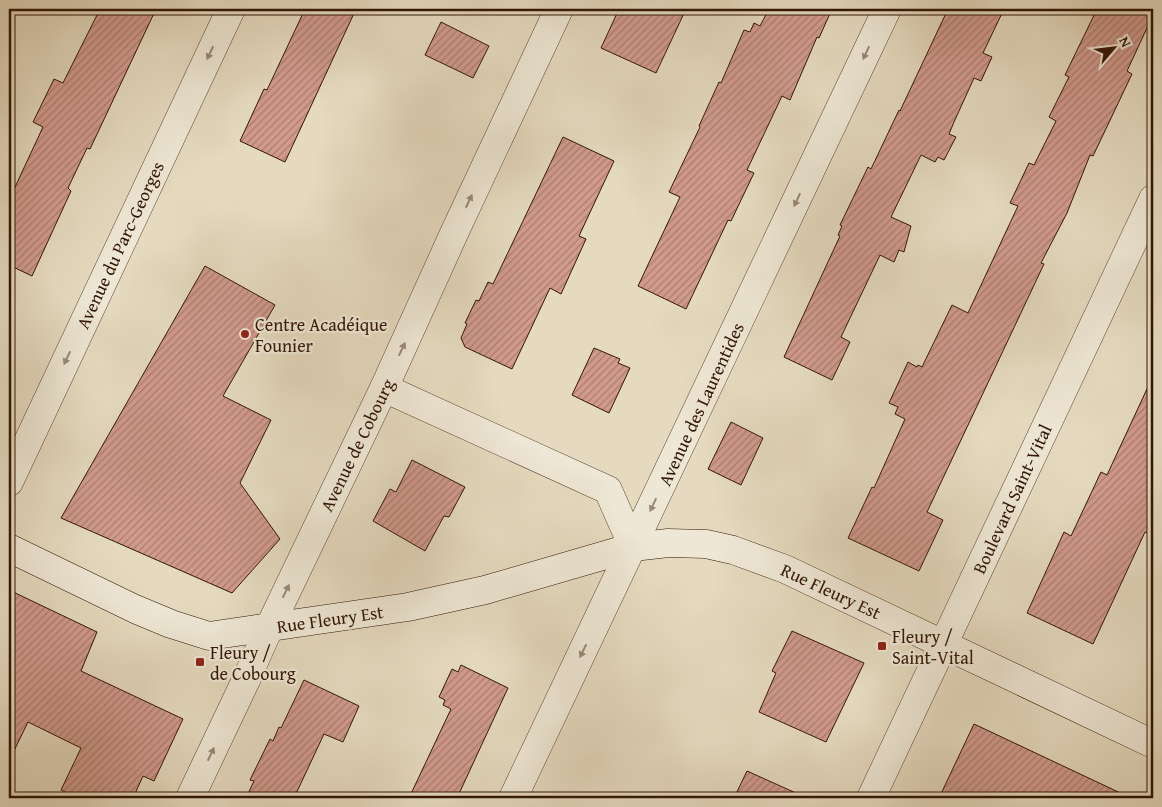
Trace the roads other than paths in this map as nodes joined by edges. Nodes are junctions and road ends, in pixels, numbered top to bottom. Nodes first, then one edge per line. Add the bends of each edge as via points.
1 (231, 9) edge
2 (559, 9) edge
3 (887, 9) edge
4 (1153, 199) edge
5 (384, 388) junction
6 (9, 482) edge
7 (633, 547) junction
8 (9, 548) edge
9 (269, 628) junction
10 (944, 645) junction
11 (1153, 744) edge
12 (190, 798) edge
13 (513, 798) edge
14 (871, 798) edge

1 -> 6 street, Avenue du Parc-Georges
5 -> 2 street, Avenue de Cobourg
3 -> 7 street, Avenue des Laurentides
4 - 10 street, Boulevard Saint-Vital
5 - 7 street via 608,490
9 -> 5 street, Avenue de Cobourg
7 - 9 street, Rue Fleury Est via 485,590 376,613
7 - 10 street, Rue Fleury Est via 668,543 706,544 758,558
7 -> 13 street, Avenue des Laurentides
8 - 9 street, Rue Fleury Est via 171,624 209,636
12 -> 9 street, Avenue de Cobourg
10 - 11 street, Rue Fleury Est
10 - 14 street, Boulevard Saint-Vital

